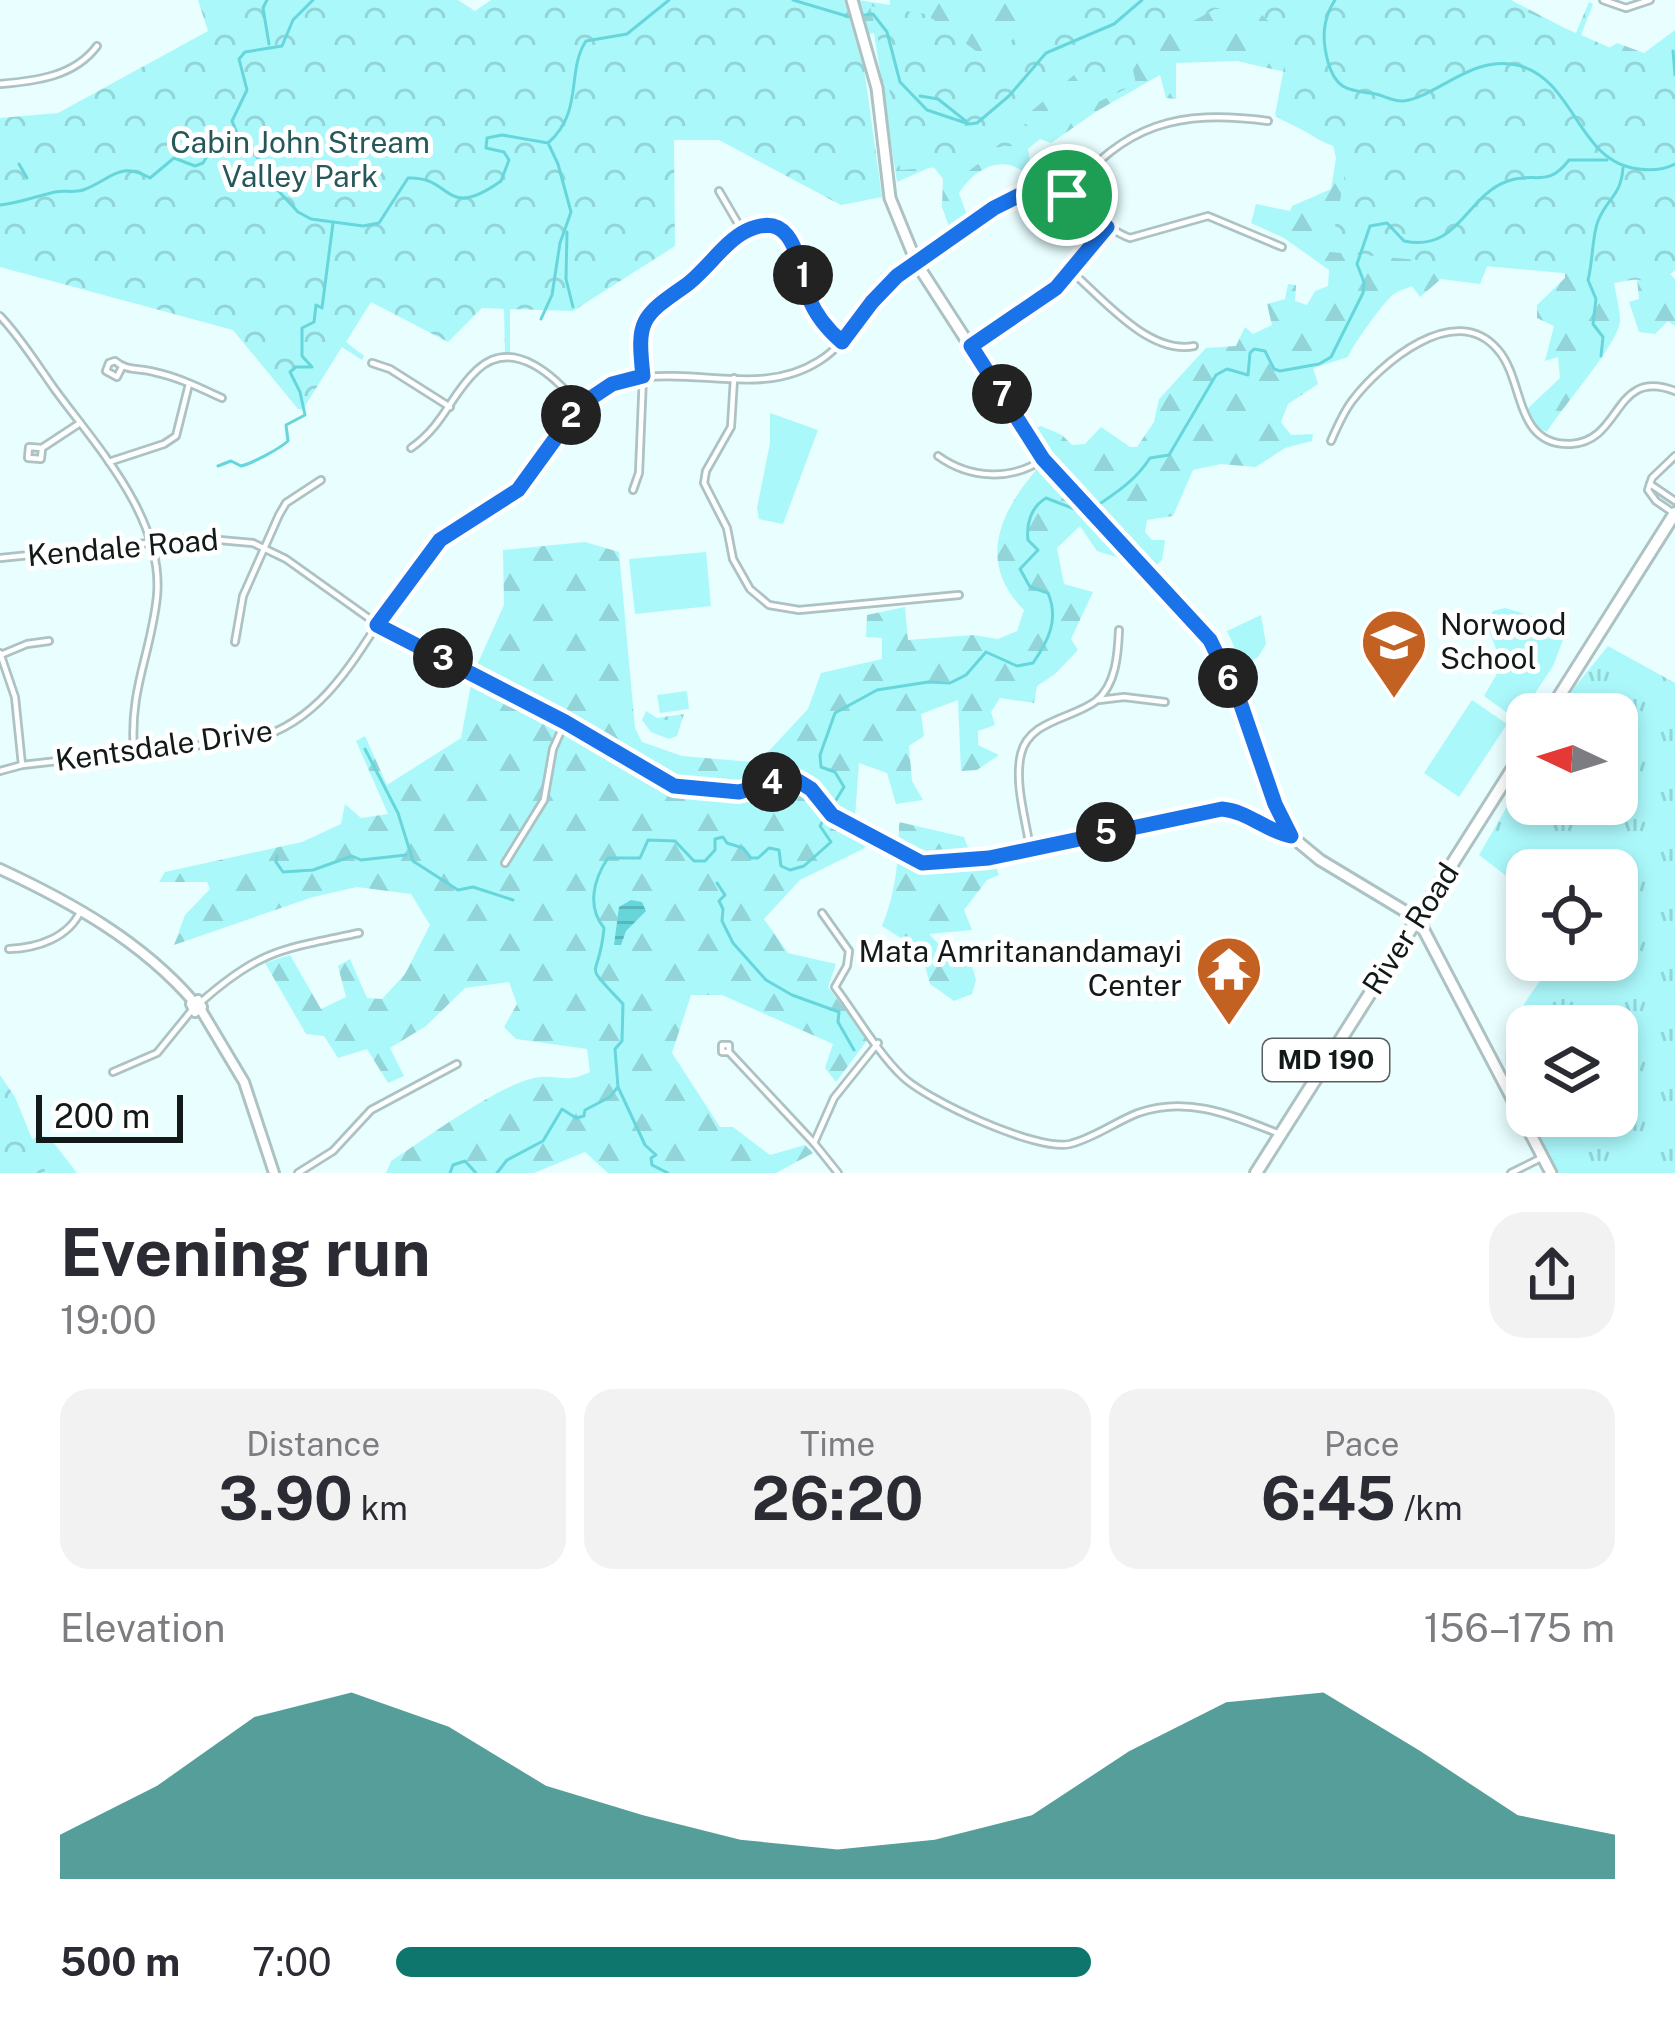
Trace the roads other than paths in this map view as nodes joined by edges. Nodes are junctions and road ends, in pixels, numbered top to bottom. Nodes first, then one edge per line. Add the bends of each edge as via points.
1 (1603, 0) edge
2 (1650, 0) edge
3 (853, 2) edge
4 (97, 46) dead end
5 (0, 84) edge
6 (1268, 121) dead end
7 (719, 191) dead end
8 (1067, 195) junction
9 (1107, 227) junction
10 (743, 232) junction
11 (1282, 247) dead end
12 (917, 263) junction
13 (1072, 272) junction
14 (0, 316) edge
15 (842, 342) junction
16 (971, 346) junction
17 (1194, 346) dead end
18 (373, 363) dead end
19 (122, 368) dead end
20 (643, 376) junction
21 (734, 378) junction
22 (190, 382) junction
23 (1675, 391) edge
24 (223, 398) dead end
25 (579, 406) junction
26 (450, 407) junction
27 (80, 423) junction
28 (1331, 441) dead end
29 (42, 448) dead end
30 (411, 448) dead end
31 (938, 456) dead end
32 (1675, 456) edge
33 (1043, 459) junction
34 (109, 462) junction
35 (321, 480) dead end
36 (1650, 484) junction
37 (633, 490) dead end
38 (1675, 501) edge
39 (1675, 513) edge
40 (150, 544) junction
41 (264, 548) junction
42 (0, 558) edge
43 (959, 595) dead end
44 (377, 625) junction
45 (1119, 630) dead end
46 (49, 641) dead end
47 (235, 642) dead end
48 (0, 654) edge
49 (1561, 693) edge
50 (1098, 700) junction
51 (1165, 702) dead end
52 (565, 722) junction
53 (134, 752) junction
54 (22, 765) junction
55 (0, 771) edge
56 (1506, 779) edge
57 (1291, 836) junction
58 (1030, 849) junction
59 (505, 863) dead end
60 (0, 869) edge
61 (82, 910) junction
62 (822, 913) dead end
63 (1418, 919) junction
64 (359, 933) dead end
65 (8, 949) dead end
66 (197, 1006) junction
67 (878, 1043) junction
68 (729, 1052) dead end
69 (457, 1064) dead end
70 (113, 1072) dead end
71 (1280, 1134) junction
72 (814, 1143) junction
73 (1543, 1157) junction
74 (274, 1173) edge
75 (298, 1173) edge
76 (838, 1173) edge
77 (1256, 1173) edge
78 (1510, 1173) edge
79 (1551, 1173) edge

1 - 2 street via 1626,8
3 - 12 main road via 877,88 890,198
4 - 5 street via 61,73
6 - 8 street via 1203,118 1140,131 1104,153
7 - 10 street
8 - 9 street
8 - 12 street, Kentsdale Drive via 1022,191
9 - 11 street via 1137,238 1208,216
9 - 13 street
10 - 15 street via 766,227 788,236 809,299
10 - 20 street via 643,319
12 - 15 street, Kentsdale Drive via 880,292
12 - 16 main road
13 - 16 street
13 - 17 street via 1152,338
14 - 27 street
15 - 21 street, Kentsdale Drive via 796,373
16 - 33 main road
18 - 26 street
19 - 22 street
20 - 21 street, Kentsdale Drive
20 - 25 street, Kentsdale Drive
20 - 37 street
21 - 43 street via 730,427 704,483 750,589 769,604 799,610
22 - 24 street
22 - 34 street via 176,436
23 - 28 street via 1645,386 1601,431 1577,443 1554,441 1526,420 1500,352 1457,331 1418,344 1379,371
25 - 26 street via 545,370 508,358 482,365
25 - 44 street, Kentsdale Drive via 518,490 440,540
26 - 30 street
27 - 29 street
27 - 34 street
31 - 33 street via 1005,476
32 - 36 street
33 - 57 main road via 1210,640
34 - 40 street
35 - 41 street via 286,502
36 - 38 street
36 - 39 street via 1650,495
39 - 49 main road
40 - 41 street, Kendale Road via 230,538
40 - 42 street, Kendale Road
40 - 53 street via 157,592 132,701
41 - 44 street, Kendale Road
41 - 47 street
44 - 52 street, Kendale Road
44 - 53 street, Kentsdale Drive via 322,700 287,729
45 - 50 street via 1114,670
46 - 48 street
48 - 54 street via 15,697
50 - 51 street
50 - 58 street via 1040,728 1024,745 1019,772
52 - 58 street, Kendale Road via 674,786 739,792 790,780 811,789 830,813 922,863
52 - 59 street via 544,800
53 - 54 street, Kentsdale Drive
54 - 55 street, Kentsdale Drive
56 - 63 main road, River Road / MD 190
57 - 58 street, Kendale Road via 1227,809
57 - 63 main road
60 - 61 street
61 - 65 street via 65,933
61 - 66 street via 153,961
62 - 67 street via 849,951 835,988
63 - 71 main road, River Road / MD 190
63 - 73 main road
64 - 66 street via 262,956
66 - 70 street via 157,1053
66 - 74 street via 244,1082
67 - 71 street via 907,1081 1037,1144 1072,1144 1178,1106 1223,1111
67 - 72 street via 834,1098
68 - 72 street
69 - 75 street via 371,1110
71 - 77 main road, River Road / MD 190
72 - 76 street
73 - 78 street
73 - 79 main road

